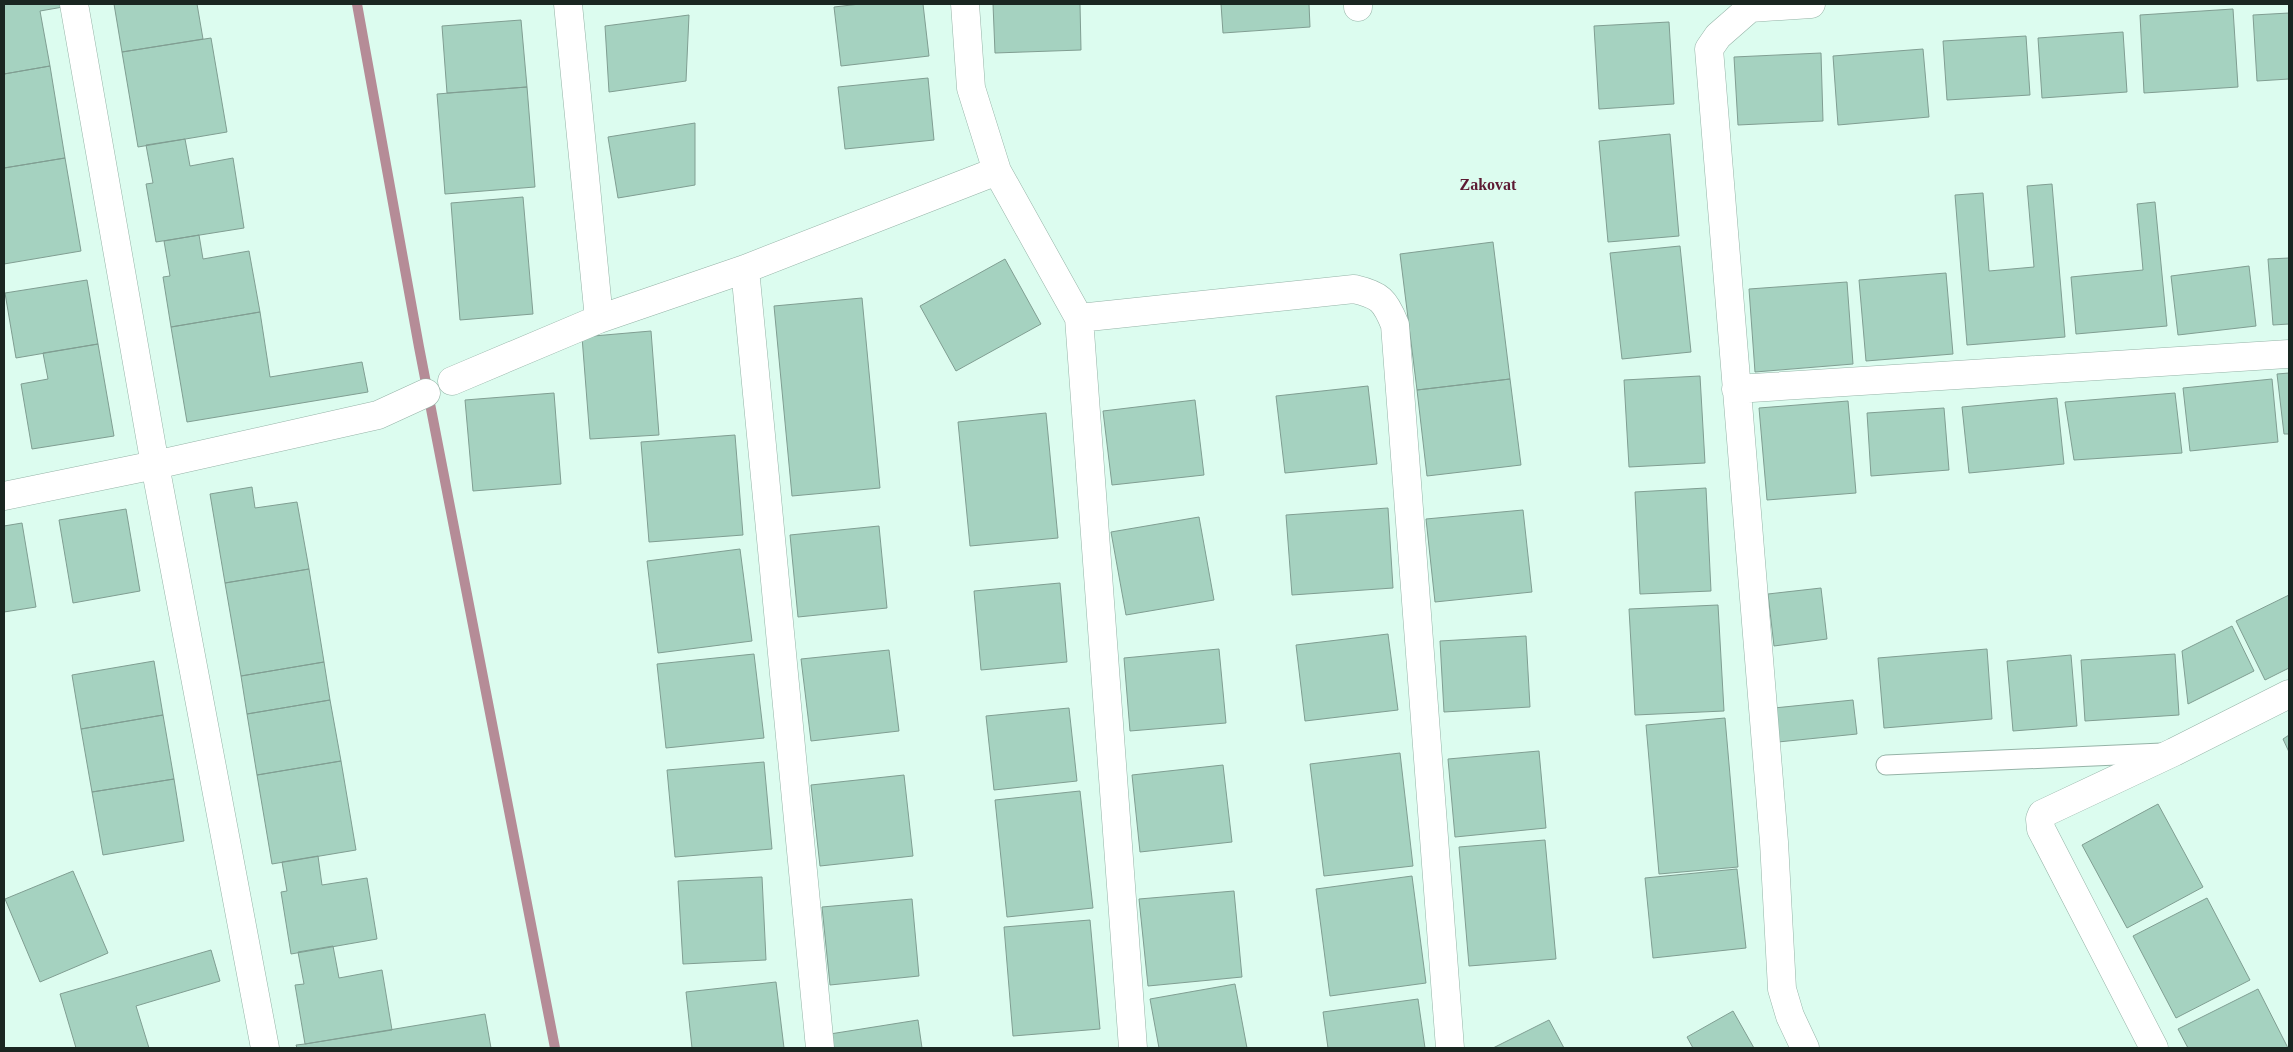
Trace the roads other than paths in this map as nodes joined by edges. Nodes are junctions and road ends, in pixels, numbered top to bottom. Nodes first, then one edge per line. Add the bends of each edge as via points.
1 (74, 4) edge
2 (568, 4) edge
3 (965, 4) edge
4 (1811, 4) edge
5 (1750, 6) edge
6 (997, 171) junction
7 (745, 269) junction
8 (1079, 318) junction
9 (599, 319) junction
10 (2289, 354) edge
11 (452, 381) joint
12 (1736, 390) junction
13 (426, 393) joint
14 (155, 465) junction
15 (4, 496) edge
16 (2289, 694) edge
17 (2174, 752) junction
18 (1886, 765) dead end
19 (265, 1048) edge
20 (820, 1048) edge
21 (1134, 1048) edge
22 (1450, 1048) edge
23 (1805, 1048) edge
24 (2154, 1048) edge

1 - 14 street
2 - 9 street
3 - 6 street via 971,88
4 - 5 street
5 - 12 street via 1709,49
6 - 7 street
6 - 8 street
7 - 9 street
7 - 20 street
8 - 21 street
8 - 22 street via 1354,289 1374,294 1387,306 1395,325
9 - 11 street
10 - 12 street
11 - 13 lane
12 - 23 street via 1774,842 1782,989
13 - 14 street via 378,415
14 - 15 street
14 - 19 street
16 - 17 street
17 - 18 lane
17 - 24 street via 2042,814 2040,819 2041,829

